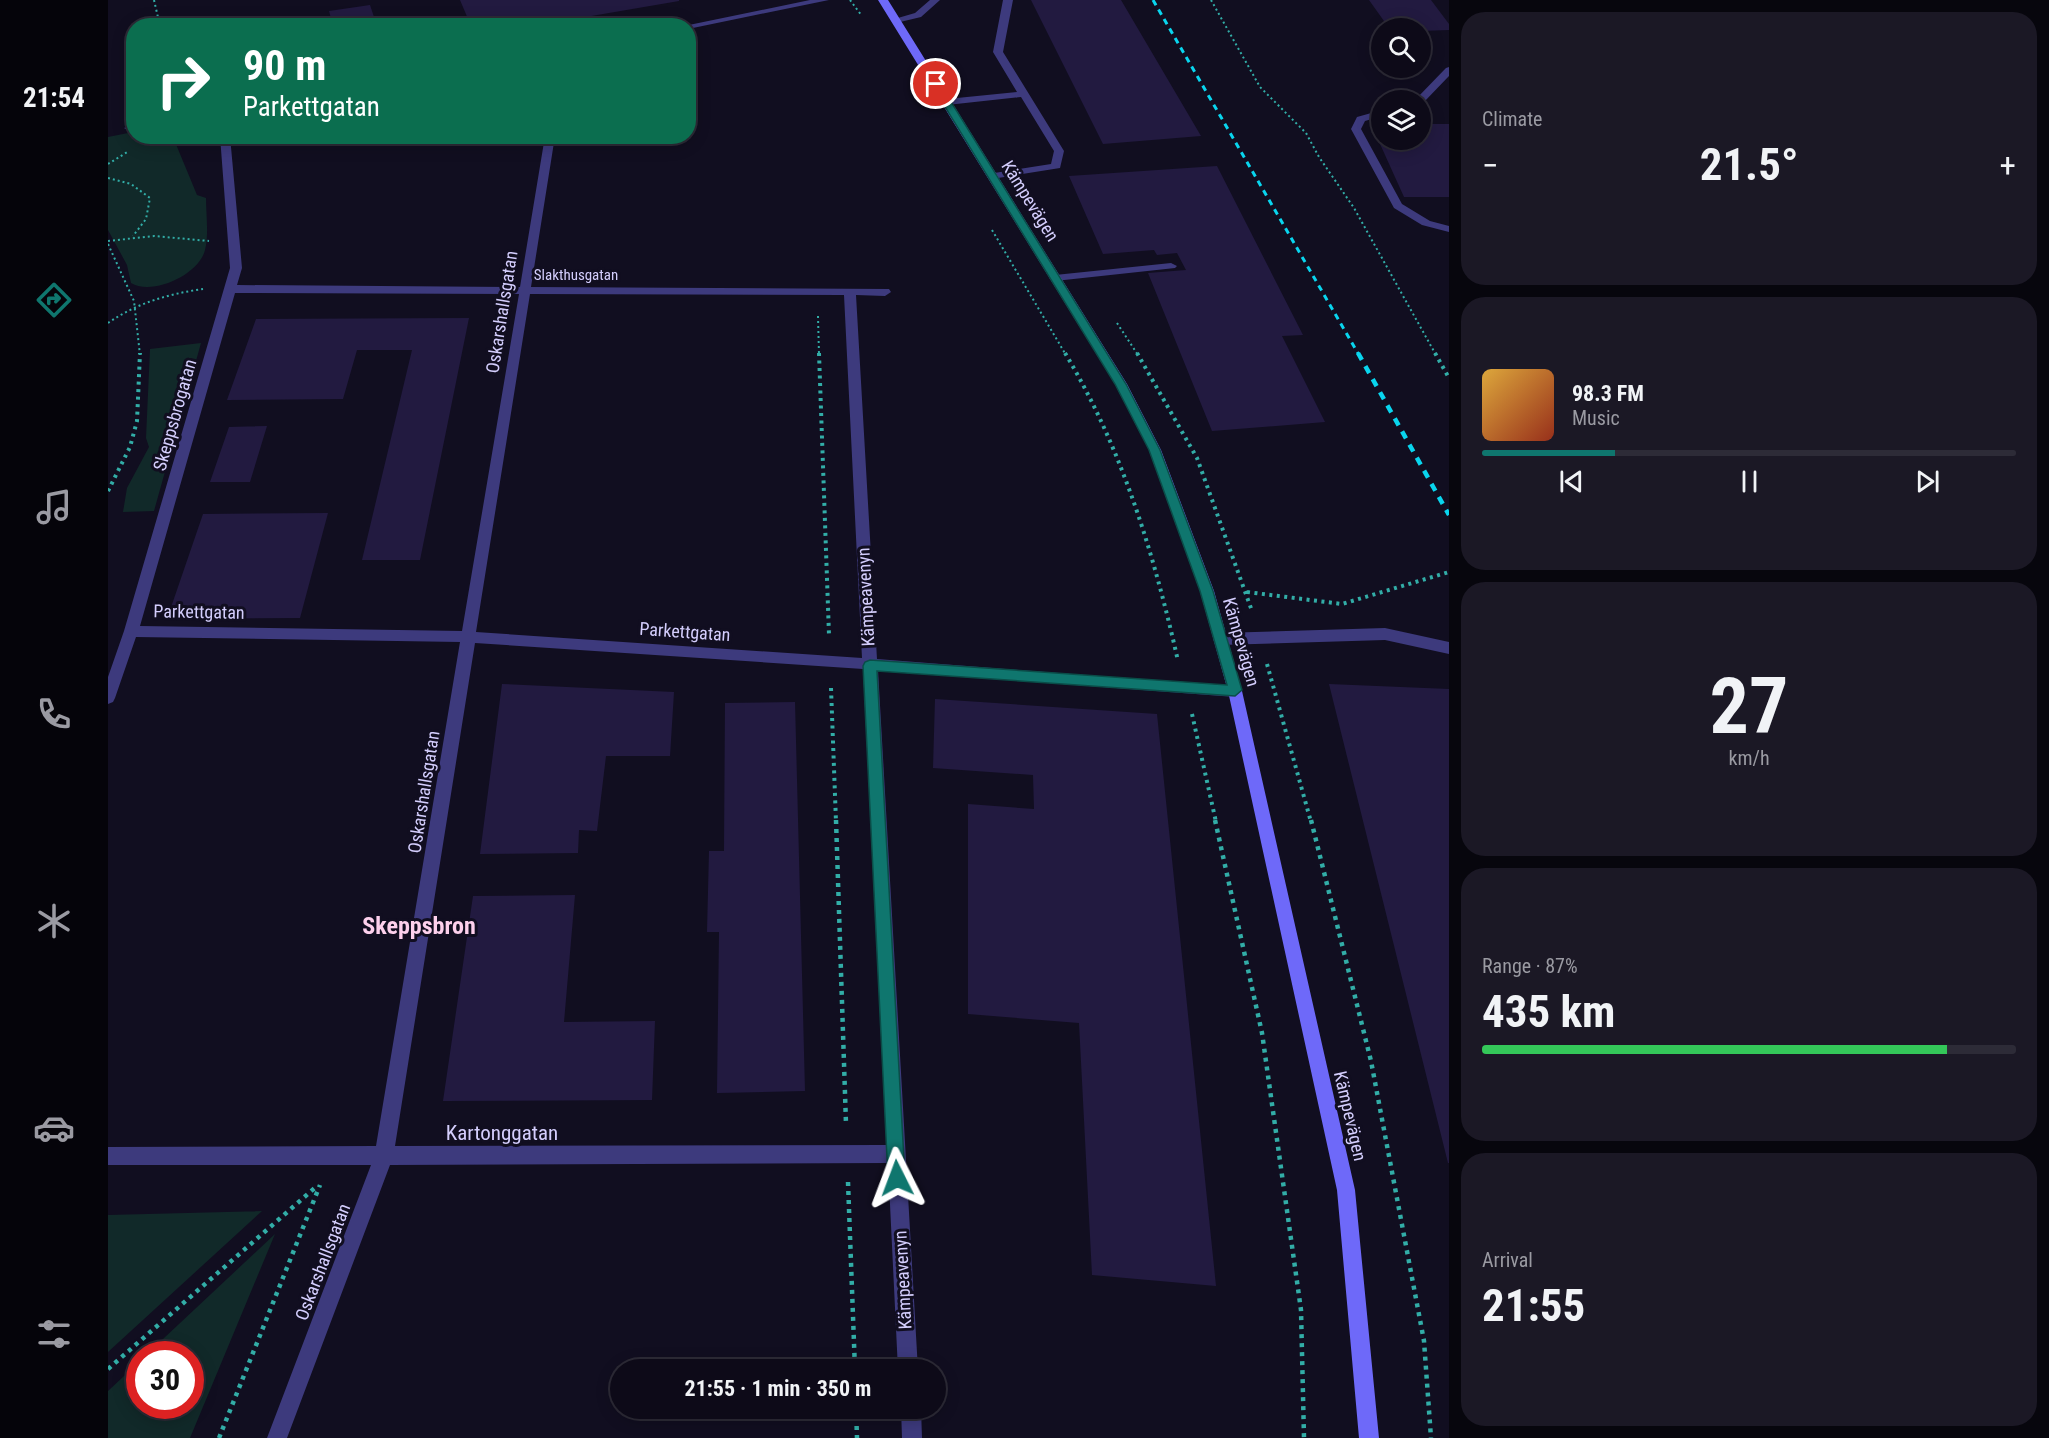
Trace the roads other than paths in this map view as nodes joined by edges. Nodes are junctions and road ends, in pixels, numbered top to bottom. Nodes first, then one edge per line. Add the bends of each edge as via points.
1 (822, 0) edge
2 (883, 0) edge
3 (935, 0) edge
4 (1008, 0) edge
5 (896, 20) junction
6 (696, 24) edge
7 (1448, 76) edge
8 (1431, 91) edge
9 (1023, 94) junction
10 (947, 102) junction
11 (1371, 116) edge
12 (226, 144) edge
13 (549, 144) edge
14 (992, 176) junction
15 (1449, 229) edge
16 (1171, 266) dead end
17 (1055, 278) junction
18 (231, 289) junction
19 (525, 289) junction
20 (850, 291) junction
21 (885, 292) dead end
22 (131, 631) junction
23 (469, 637) junction
24 (1220, 639) junction
25 (1449, 648) edge
26 (870, 666) junction
27 (1235, 690) junction
28 (108, 698) edge
29 (896, 1154) junction
30 (384, 1155) junction
31 (108, 1156) edge
32 (907, 1359) edge
33 (911, 1419) edge
34 (277, 1438) edge
35 (912, 1438) edge
36 (1369, 1438) edge

1 - 6 street
2 - 5 main road, Kämpevägen
3 - 5 street via 918,15
4 - 9 street via 998,52
5 - 10 main road, Kämpevägen
7 - 8 street
9 - 10 street
9 - 14 street via 1059,151 1056,166
10 - 14 main road, Kämpevägen
11 - 15 street via 1361,119 1356,129 1398,206 1426,223
12 - 18 street, Skeppsbrogatan via 237,268
13 - 19 street, Oskarshallsgatan
14 - 17 main road, Kämpevägen
16 - 17 street
17 - 24 main road, Kämpevägen via 1121,384 1155,450 1207,591
18 - 19 street, Slakthusgatan
18 - 22 street, Skeppsbrogatan
19 - 20 street, Slakthusgatan
19 - 23 street, Oskarshallsgatan
20 - 21 street, Slakthusgatan
20 - 26 street, Kämpeavenyn
22 - 23 street, Parkettgatan
22 - 28 street, Skeppsbrogatan
23 - 26 street, Parkettgatan
23 - 30 street, Oskarshallsgatan
24 - 25 street via 1385,634
24 - 27 main road, Kämpevägen
26 - 27 street, Parkettgatan
26 - 29 street, Kämpeavenyn
27 - 36 main road, Kämpevägen via 1346,1190
29 - 30 street, Kartonggatan
29 - 32 street, Kämpeavenyn
30 - 31 street, Kartonggatan
30 - 34 street, Oskarshallsgatan
33 - 35 street

